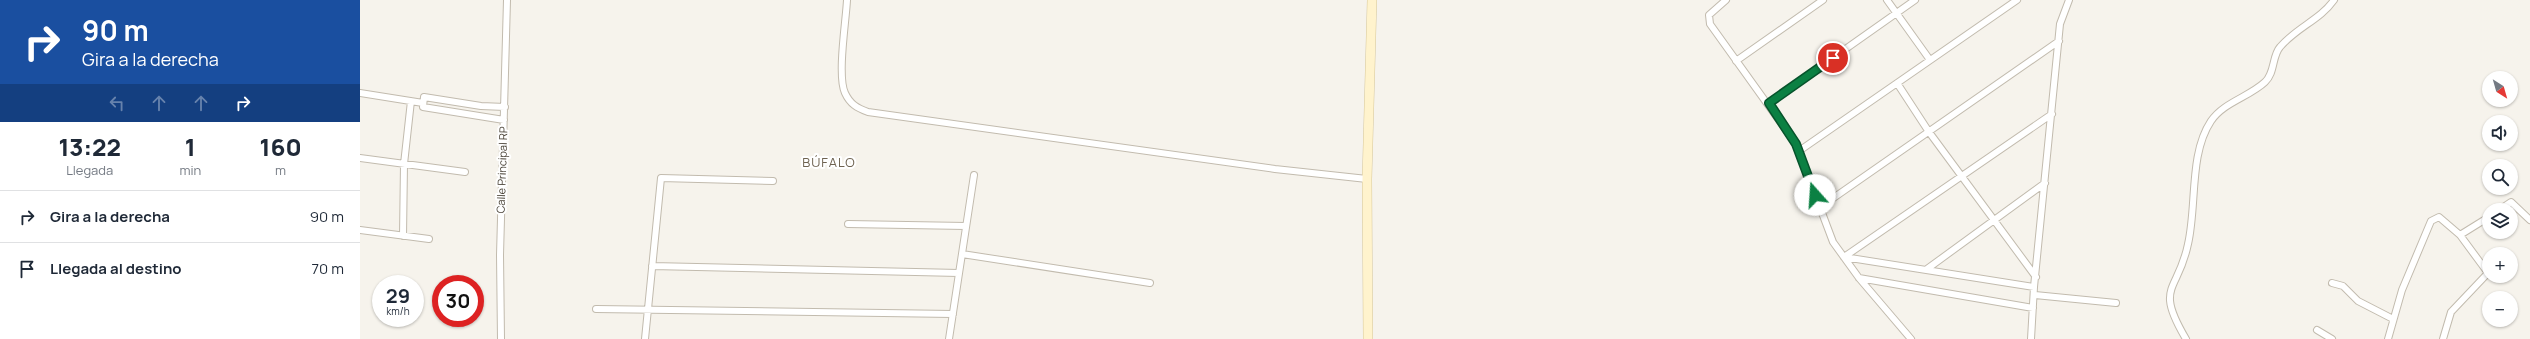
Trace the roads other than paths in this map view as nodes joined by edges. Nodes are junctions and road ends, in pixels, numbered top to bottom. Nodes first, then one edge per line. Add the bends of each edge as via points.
1 (506, 0) edge
2 (847, 0) edge
3 (1372, 0) edge
4 (1726, 0) edge
5 (1823, 0) edge
6 (1887, 0) edge
7 (1915, 0) edge
8 (2016, 0) edge
9 (2069, 0) edge
10 (2334, 0) edge
11 (1896, 13) junction
12 (2058, 41) junction
13 (1930, 60) junction
14 (1736, 61) junction
15 (1897, 83) junction
16 (360, 93) edge
17 (411, 101) junction
18 (423, 102) junction
19 (1769, 103) junction
20 (505, 107) junction
21 (2052, 114) junction
22 (504, 120) junction
23 (1929, 132) junction
24 (1799, 151) junction
25 (360, 158) edge
26 (404, 164) junction
27 (465, 172) dead end
28 (974, 175) dead end
29 (1963, 176) junction
30 (1367, 179) junction
31 (773, 181) dead end
32 (2045, 184) junction
33 (1819, 208) junction
34 (2518, 209) edge
35 (1994, 220) junction
36 (2530, 220) edge
37 (2482, 221) edge
38 (848, 224) dead end
39 (966, 226) junction
40 (360, 230) edge
41 (2460, 235) junction
42 (403, 236) junction
43 (429, 239) dead end
44 (962, 254) junction
45 (1844, 257) junction
46 (652, 266) junction
47 (1927, 269) junction
48 (959, 273) junction
49 (2036, 277) junction
50 (1859, 278) junction
51 (1150, 283) dead end
52 (2332, 283) dead end
53 (2034, 287) junction
54 (2035, 295) junction
55 (2116, 303) dead end
56 (2033, 308) junction
57 (596, 309) dead end
58 (648, 311) junction
59 (953, 314) junction
60 (2393, 319) junction
61 (2317, 330) dead end
62 (501, 339) edge
63 (645, 339) edge
64 (949, 339) edge
65 (1368, 339) edge
66 (1911, 339) edge
67 (2031, 339) edge
68 (2186, 339) edge
69 (2332, 339) edge
70 (2388, 339) edge
71 (2443, 339) edge

1 - 20 street, Calle Principal RP
2 - 30 street via 842,81 844,92 858,109
3 - 30 main road
4 - 14 street via 1712,10 1708,20
5 - 14 street
6 - 11 street
7 - 11 street
8 - 13 street
9 - 12 street via 2060,24
10 - 68 street via 2325,13 2299,28 2278,48 2270,77 2237,98 2212,120 2205,135 2196,159 2195,203 2185,259 2169,294 2176,322
11 - 13 street
11 - 19 street
12 - 21 street
12 - 23 street
13 - 15 street
14 - 19 street
15 - 23 street
15 - 24 street
16 - 17 street
17 - 18 street
17 - 26 street
18 - 20 street
18 - 22 street
19 - 24 street
20 - 22 street, Calle Principal RP
21 - 29 street
21 - 32 street
22 - 62 street, Calle Principal RP via 500,254
23 - 29 street
23 - 33 street
24 - 33 street
25 - 26 street
26 - 27 street
26 - 42 street
28 - 39 street
29 - 35 street
29 - 45 street
30 - 65 main road
31 - 46 street via 661,178
32 - 35 street
32 - 49 street
33 - 45 street via 1834,242
34 - 36 street
35 - 47 street
35 - 49 street
37 - 41 street
38 - 39 street
39 - 44 street
40 - 42 street
41 - 60 street via 2439,217 2431,221 2402,290
41 - 71 street via 2488,273 2451,312
42 - 43 street
44 - 48 street
44 - 51 street
45 - 47 street
45 - 50 street
46 - 48 street
46 - 58 street
47 - 53 street
48 - 59 street
49 - 53 street
50 - 56 street
50 - 66 street
52 - 60 street via 2343,286 2358,301
53 - 54 street
54 - 55 street
54 - 56 street
56 - 67 street
57 - 58 street
58 - 59 street
58 - 63 street
59 - 64 street
60 - 70 street
61 - 69 street

